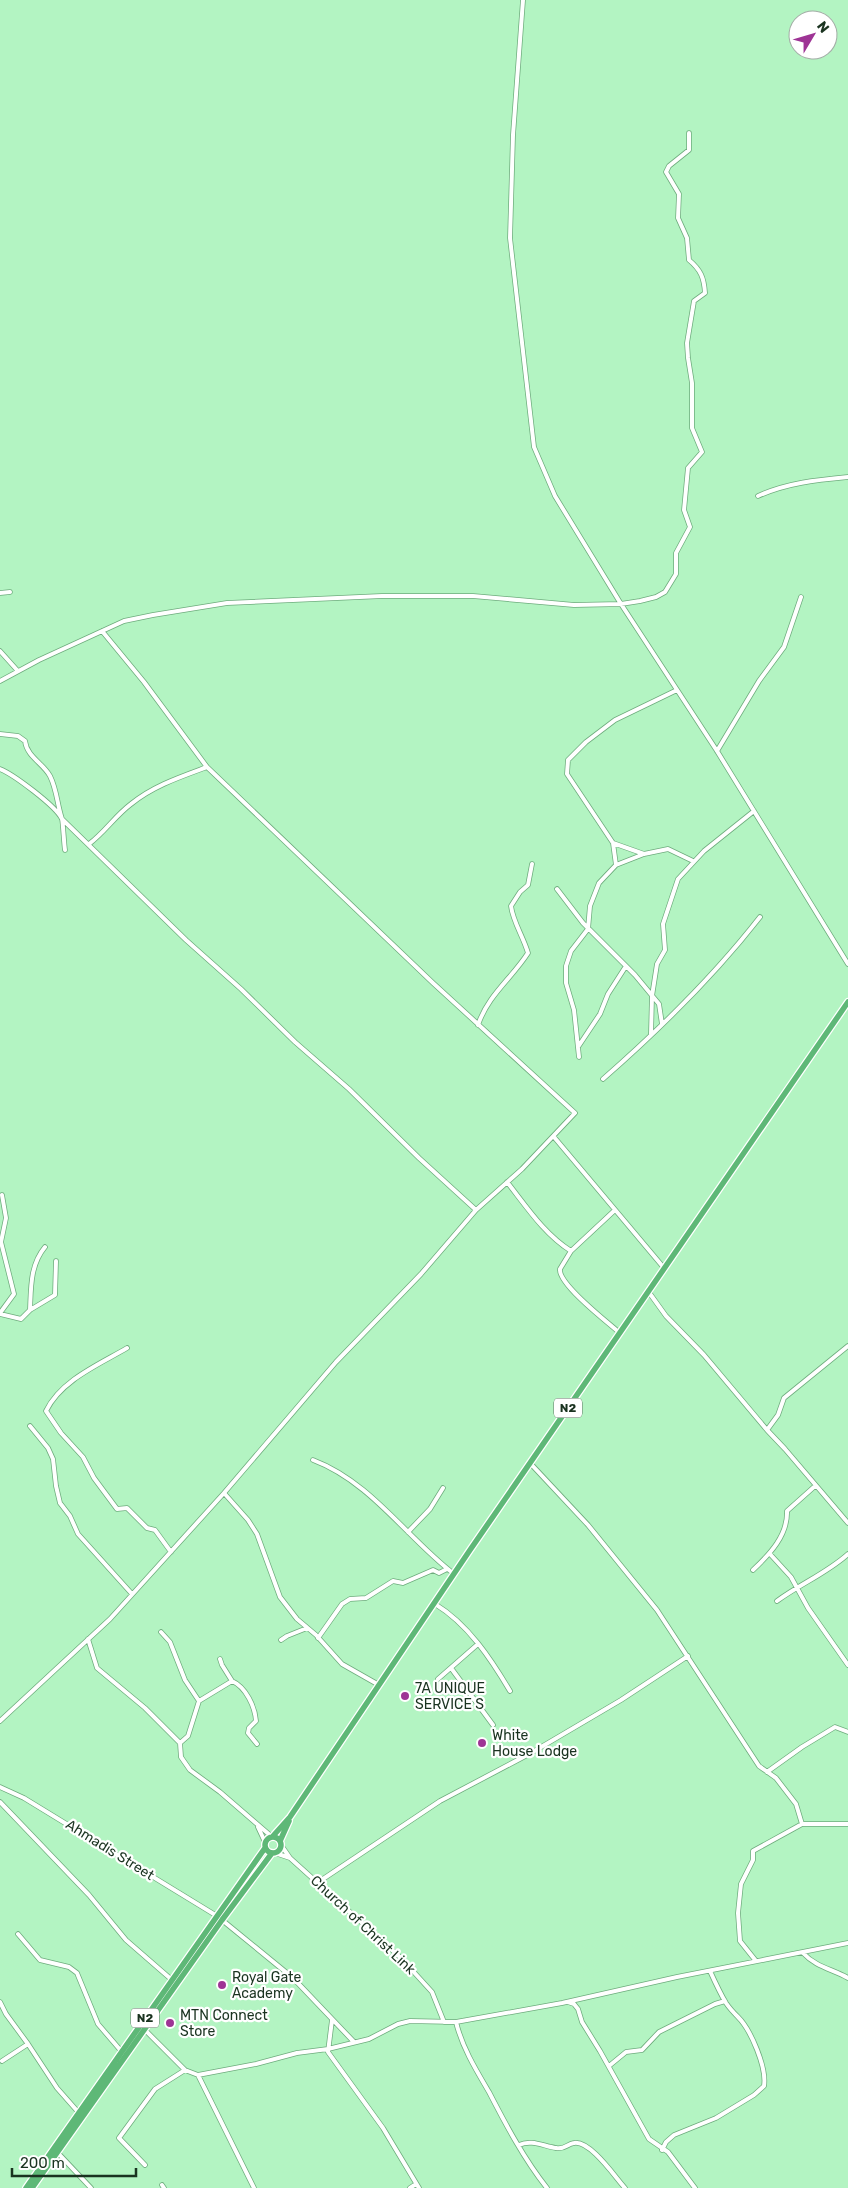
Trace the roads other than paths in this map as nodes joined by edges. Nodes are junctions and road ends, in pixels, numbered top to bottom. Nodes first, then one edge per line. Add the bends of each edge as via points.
1 (523, 0) edge
2 (689, 133) dead end
3 (848, 477) edge
4 (758, 496) dead end
5 (10, 592) dead end
6 (0, 593) edge
7 (801, 597) dead end
8 (621, 604) junction
9 (102, 631) junction
10 (0, 650) edge
11 (17, 670) junction
12 (0, 681) edge
13 (677, 690) junction
14 (0, 734) edge
15 (717, 751) junction
16 (207, 767) junction
17 (0, 769) edge
18 (754, 811) junction
19 (62, 819) junction
20 (613, 843) junction
21 (89, 844) junction
22 (65, 850) dead end
23 (644, 854) junction
24 (693, 861) junction
25 (532, 864) dead end
26 (616, 865) junction
27 (558, 889) dead end
28 (760, 917) dead end
29 (588, 929) junction
30 (847, 961) edge
31 (626, 966) junction
32 (652, 996) junction
33 (848, 1002) edge
34 (662, 1024) junction
35 (478, 1025) junction
36 (651, 1034) junction
37 (578, 1047) junction
38 (580, 1057) dead end
39 (603, 1079) dead end
40 (554, 1137) junction
41 (507, 1182) junction
42 (2, 1196) dead end
43 (476, 1210) junction
44 (615, 1210) junction
45 (45, 1247) dead end
46 (571, 1251) junction
47 (56, 1261) dead end
48 (664, 1268) junction
49 (648, 1291) junction
50 (30, 1310) junction
51 (0, 1313) edge
52 (620, 1333) junction
53 (848, 1346) edge
54 (128, 1348) dead end
55 (30, 1426) dead end
56 (767, 1430) junction
57 (314, 1460) dead end
58 (530, 1463) junction
59 (815, 1486) junction
60 (443, 1488) dead end
61 (224, 1493) junction
62 (847, 1522) edge
63 (408, 1532) junction
64 (171, 1552) junction
65 (770, 1554) junction
66 (848, 1554) edge
67 (447, 1569) junction
68 (753, 1570) dead end
69 (454, 1574) junction
70 (796, 1587) junction
71 (132, 1594) junction
72 (777, 1601) dead end
73 (435, 1604) junction
74 (308, 1628) junction
75 (161, 1632) dead end
76 (318, 1638) junction
77 (88, 1639) junction
78 (281, 1640) dead end
79 (478, 1644) junction
80 (688, 1656) junction
81 (220, 1659) dead end
82 (848, 1664) edge
83 (451, 1668) junction
84 (438, 1679) dead end
85 (232, 1681) junction
86 (379, 1685) junction
87 (510, 1691) dead end
88 (199, 1700) junction
89 (0, 1721) edge
90 (493, 1725) dead end
91 (848, 1732) edge
92 (180, 1743) junction
93 (257, 1744) dead end
94 (767, 1772) junction
95 (0, 1787) edge
96 (0, 1802) edge
97 (290, 1817) junction
98 (802, 1824) junction
99 (848, 1824) edge
100 (257, 1825) junction
101 (272, 1836) junction
102 (281, 1843) junction
103 (265, 1845) junction
104 (273, 1853) junction
105 (290, 1858) junction
106 (317, 1883) junction
107 (220, 1918) junction
108 (18, 1934) dead end
109 (848, 1943) edge
110 (803, 1952) junction
111 (756, 1961) junction
112 (710, 1971) junction
113 (848, 1978) edge
114 (172, 1980) junction
115 (724, 2001) junction
116 (0, 2002) edge
117 (568, 2002) junction
118 (332, 2020) junction
119 (444, 2022) junction
120 (456, 2022) junction
121 (145, 2030) junction
122 (354, 2042) junction
123 (28, 2044) junction
124 (328, 2048) junction
125 (122, 2052) junction
126 (2, 2061) dead end
127 (609, 2066) junction
128 (186, 2070) junction
129 (198, 2075) junction
130 (79, 2112) junction
131 (519, 2145) junction
132 (662, 2150) junction
133 (55, 2151) junction
134 (145, 2165) dead end
135 (418, 2186) edge
136 (26, 2188) edge
137 (32, 2188) edge
138 (91, 2188) edge
139 (254, 2188) edge
140 (410, 2188) edge
141 (547, 2188) edge
142 (625, 2188) edge
143 (695, 2188) edge

1 - 8 street via 513,135 510,238 534,447 555,496
2 - 8 street via 689,150 666,172 678,194 678,218 687,238 689,260 704,278 705,293 694,301 687,343 692,383 692,428 702,452 688,468 684,510 690,527 676,553 676,574 665,592 656,597
3 - 4 street via 805,481
5 - 6 street
7 - 15 street via 784,647 759,681
8 - 9 street via 574,605 472,596 236,602 153,614 124,621
8 - 13 street
9 - 11 street
9 - 16 street
10 - 11 street
11 - 12 street
13 - 15 street
13 - 20 street via 615,720 568,760 567,774
14 - 19 street via 25,740 34,759 49,774
15 - 18 street
16 - 21 street via 160,784 131,803
16 - 35 street
17 - 19 street via 39,795
18 - 24 street
18 - 30 street
19 - 21 street
19 - 22 street
20 - 23 street
20 - 26 street
21 - 43 street via 186,940
23 - 24 street via 668,849
23 - 26 street
24 - 32 street via 678,879 663,924 665,950 657,964
25 - 35 street via 528,885 511,906 512,918 528,952 518,969 483,1009
26 - 29 street via 599,883 590,906
27 - 29 street
28 - 34 street via 733,952
29 - 31 street
29 - 37 street via 571,951 566,966
31 - 32 street
31 - 37 street
32 - 34 street via 659,1004
32 - 36 street
33 - 48 highway, N2
34 - 36 street
35 - 40 street via 576,1113
36 - 39 street
37 - 38 street
40 - 41 street
40 - 44 street
41 - 43 street
41 - 46 street via 548,1233
42 - 51 street via 6,1218 1,1242 14,1294
43 - 61 street via 421,1274 336,1362
44 - 46 street
44 - 48 street
45 - 50 street via 31,1277
46 - 52 street via 560,1269 562,1278
47 - 50 street via 55,1295
48 - 49 highway, N2
49 - 52 highway, N2
49 - 56 street via 666,1316 704,1355
50 - 51 street via 21,1318
52 - 58 highway, N2
53 - 56 street via 784,1398 778,1415
54 - 64 street via 95,1366 67,1387 46,1411 84,1458 111,1503 117,1509 127,1508 147,1528 154,1530
55 - 71 street via 54,1460 60,1503 78,1534
56 - 59 street
57 - 63 street via 358,1486
58 - 69 highway, N2
58 - 80 street via 588,1525 658,1610
59 - 62 street
59 - 65 street via 787,1510 787,1522
60 - 63 street via 430,1509
61 - 64 street
61 - 74 street via 258,1534 280,1597
63 - 67 street
64 - 71 street
65 - 68 street
65 - 70 street
66 - 70 street via 804,1585
67 - 69 street
67 - 76 street via 439,1573 433,1570 403,1583 393,1581 366,1598 350,1599 342,1604
69 - 73 highway, N2
70 - 72 street
70 - 82 street
71 - 77 street
73 - 79 street
73 - 86 highway, N2
74 - 76 street
74 - 78 street
75 - 88 street via 170,1642 185,1680
76 - 86 street via 342,1664
77 - 89 street
77 - 92 street via 98,1668
79 - 83 street
79 - 87 street via 488,1654
80 - 94 street via 759,1766
80 - 106 street via 621,1700 440,1801
81 - 85 street
83 - 84 street
83 - 90 street
85 - 88 street
85 - 93 street via 240,1686 252,1705 256,1721 248,1733
86 - 97 highway, N2
88 - 92 street via 188,1736
91 - 94 street via 835,1727
92 - 100 street via 181,1758 190,1770
94 - 98 street via 776,1778 796,1804
95 - 107 street, Ahmadis Street via 24,1798
96 - 114 street via 89,1895 126,1940
97 - 101 highway, N2
97 - 102 highway, N2
98 - 99 street
98 - 111 street via 752,1851 753,1860 741,1884 738,1914 740,1941
100 - 101 street
100 - 103 street
101 - 102 highway
101 - 103 highway
102 - 104 highway via 278,1851
102 - 105 street, Church of Christ Link
103 - 104 highway
103 - 107 highway, N2
104 - 105 street, Church of Christ Link
104 - 107 highway, N2
105 - 106 street, Church of Christ Link
106 - 119 street, Church of Christ Link via 388,1945 421,1979 432,1992
107 - 114 highway, N2
107 - 118 street, Ahmadis Street via 293,1978
107 - 121 highway, N2
108 - 125 street via 40,1960 69,1967 76,1973 98,2024
109 - 110 street
110 - 111 street
110 - 113 street via 816,1964
111 - 112 street
112 - 115 street
112 - 117 street
114 - 125 highway, N2
115 - 127 street via 659,2032 642,2050 626,2052
115 - 132 street via 744,2025 756,2048 765,2073 764,2086 716,2118 674,2134
116 - 123 street
117 - 120 street
117 - 127 street via 578,2010
118 - 122 street, Ahmadis Street
118 - 124 street
119 - 120 street
119 - 122 street via 404,2022 369,2039
120 - 131 street via 468,2053
121 - 128 street
121 - 133 highway, N2
122 - 124 street
123 - 126 street
123 - 130 street via 56,2088
124 - 129 street
124 - 135 street
125 - 130 highway, N2
127 - 132 street via 642,2128
128 - 129 street
128 - 134 street via 155,2089 119,2138
129 - 139 street
130 - 133 highway, N2
131 - 141 street
131 - 142 street via 527,2141 558,2149 574,2143 584,2145
132 - 143 street via 668,2152
133 - 136 highway, N2
133 - 137 highway, N2
133 - 138 street
135 - 140 street

